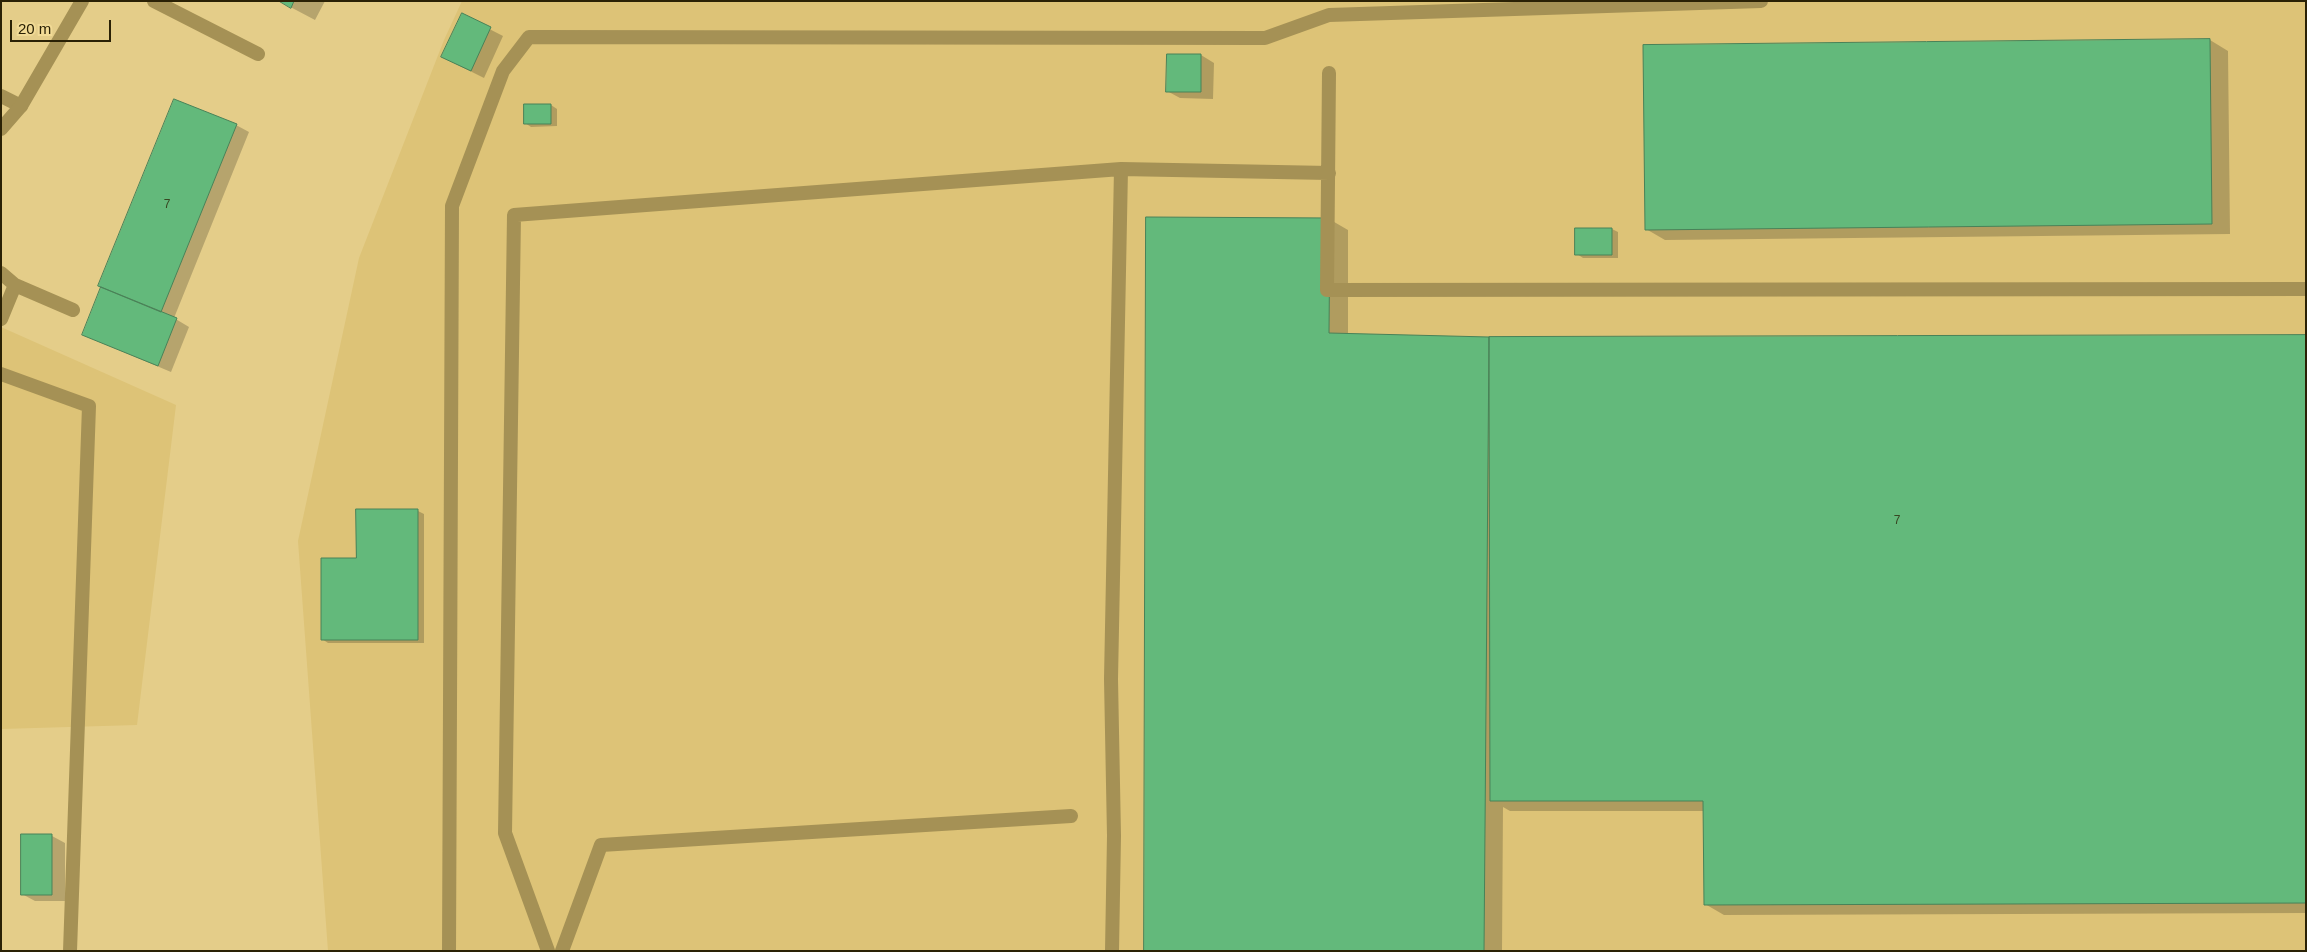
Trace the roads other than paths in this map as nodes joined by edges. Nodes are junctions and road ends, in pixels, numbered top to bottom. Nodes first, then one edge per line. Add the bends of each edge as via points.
1 (82, 1) edge
2 (154, 1) edge
3 (1761, 1) edge
4 (1329, 8) edge
5 (258, 54) dead end
6 (1329, 73) dead end
7 (1, 96) edge
8 (21, 106) junction
9 (1, 130) edge
10 (1121, 169) junction
11 (1329, 173) junction
12 (1, 273) edge
13 (16, 285) junction
14 (2306, 289) edge
15 (73, 310) dead end
16 (1, 318) edge
17 (1, 374) edge
18 (1071, 816) dead end
19 (70, 951) edge
20 (449, 951) edge
21 (548, 951) edge
22 (562, 951) edge
23 (1112, 951) edge

1 - 8 street
2 - 5 street
3 - 4 street
4 - 20 street via 1265,38 529,37 502,71 452,206
6 - 11 street
7 - 8 street
8 - 9 street
10 - 11 street
10 - 21 street via 514,215 505,833
10 - 23 street via 1111,679
11 - 14 street via 1327,290
12 - 13 street
13 - 15 street
13 - 16 street
17 - 19 street via 89,406
18 - 22 street via 601,845

